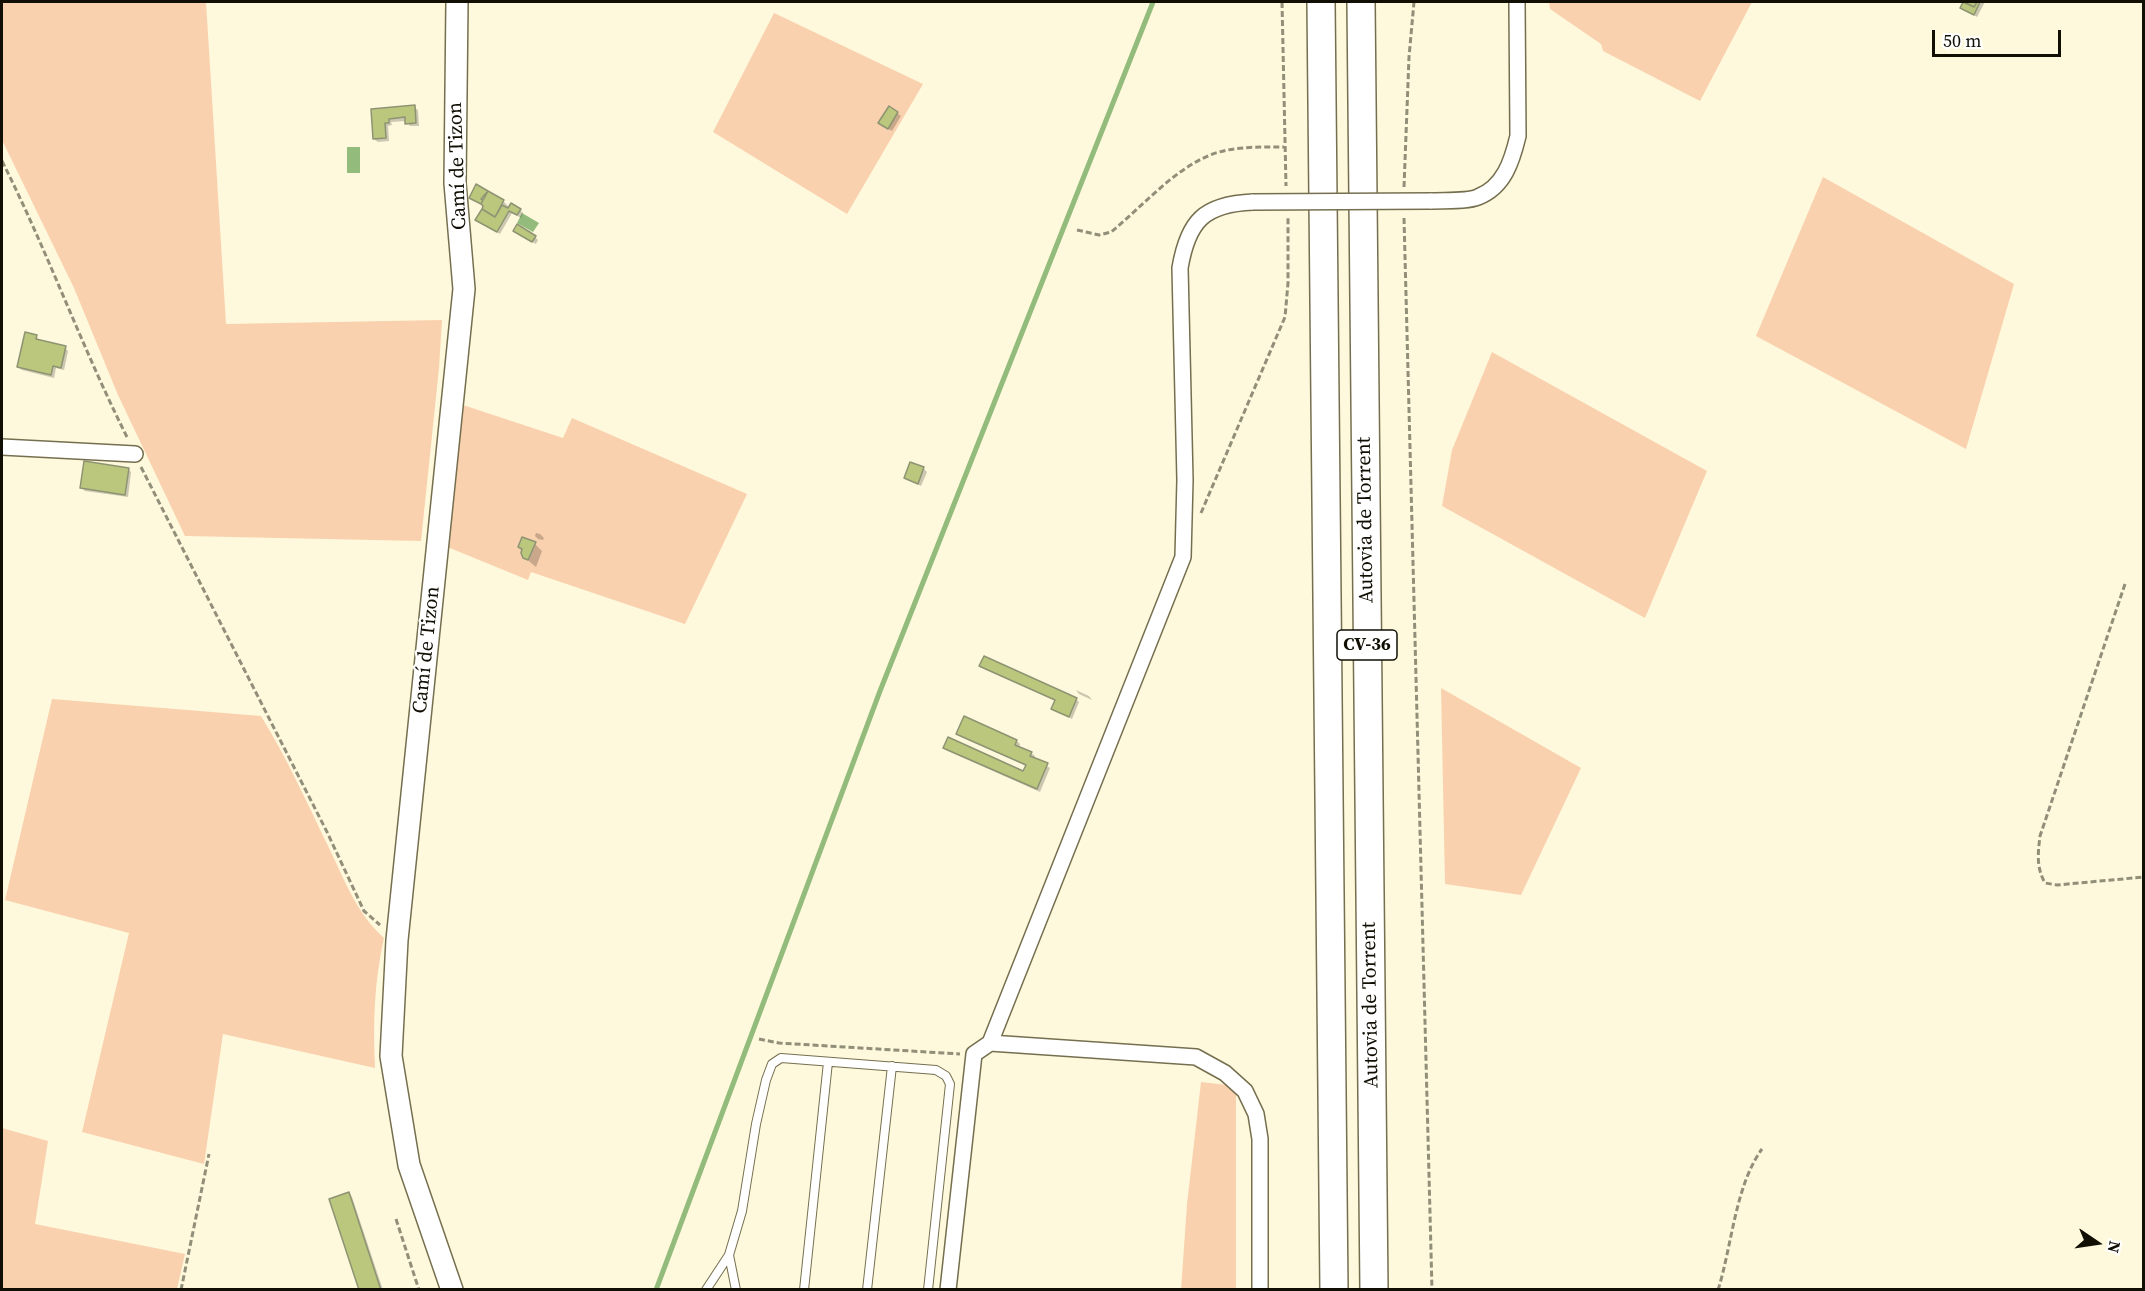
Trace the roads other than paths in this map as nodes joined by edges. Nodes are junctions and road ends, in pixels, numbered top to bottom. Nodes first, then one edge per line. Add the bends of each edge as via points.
1 (457, 2) edge
2 (1321, 2) edge
3 (1360, 2) edge
4 (1517, 2) edge
5 (2, 447) edge
6 (135, 454) road end
7 (990, 1043) junction
8 (828, 1062) junction
9 (892, 1066) junction
10 (729, 1255) junction
11 (452, 1290) edge
12 (706, 1290) edge
13 (736, 1290) edge
14 (804, 1290) edge
15 (867, 1290) edge
16 (928, 1290) edge
17 (948, 1290) edge
18 (1260, 1290) edge
19 (1334, 1290) edge
20 (1374, 1290) edge

1 - 11 street, Camí de Tizon via 454,183 464,289 397,940 391,1056 409,1165
2 - 19 highway, Autovia de Torrent / CV-36
3 - 20 highway, Autovia de Torrent / CV-36
4 - 7 street, bridge via 1518,136 1500,183 1477,198 1233,203 1214,208 1196,224 1184,243 1180,268 1183,556
5 - 6 street
7 - 17 street via 974,1054
7 - 18 street via 1196,1057 1225,1073 1245,1091 1256,1114 1260,1139
8 - 9 lane
8 - 10 lane via 781,1058 772,1065
8 - 14 lane
9 - 15 lane
9 - 16 lane via 936,1070 950,1084
10 - 12 lane
10 - 13 lane

